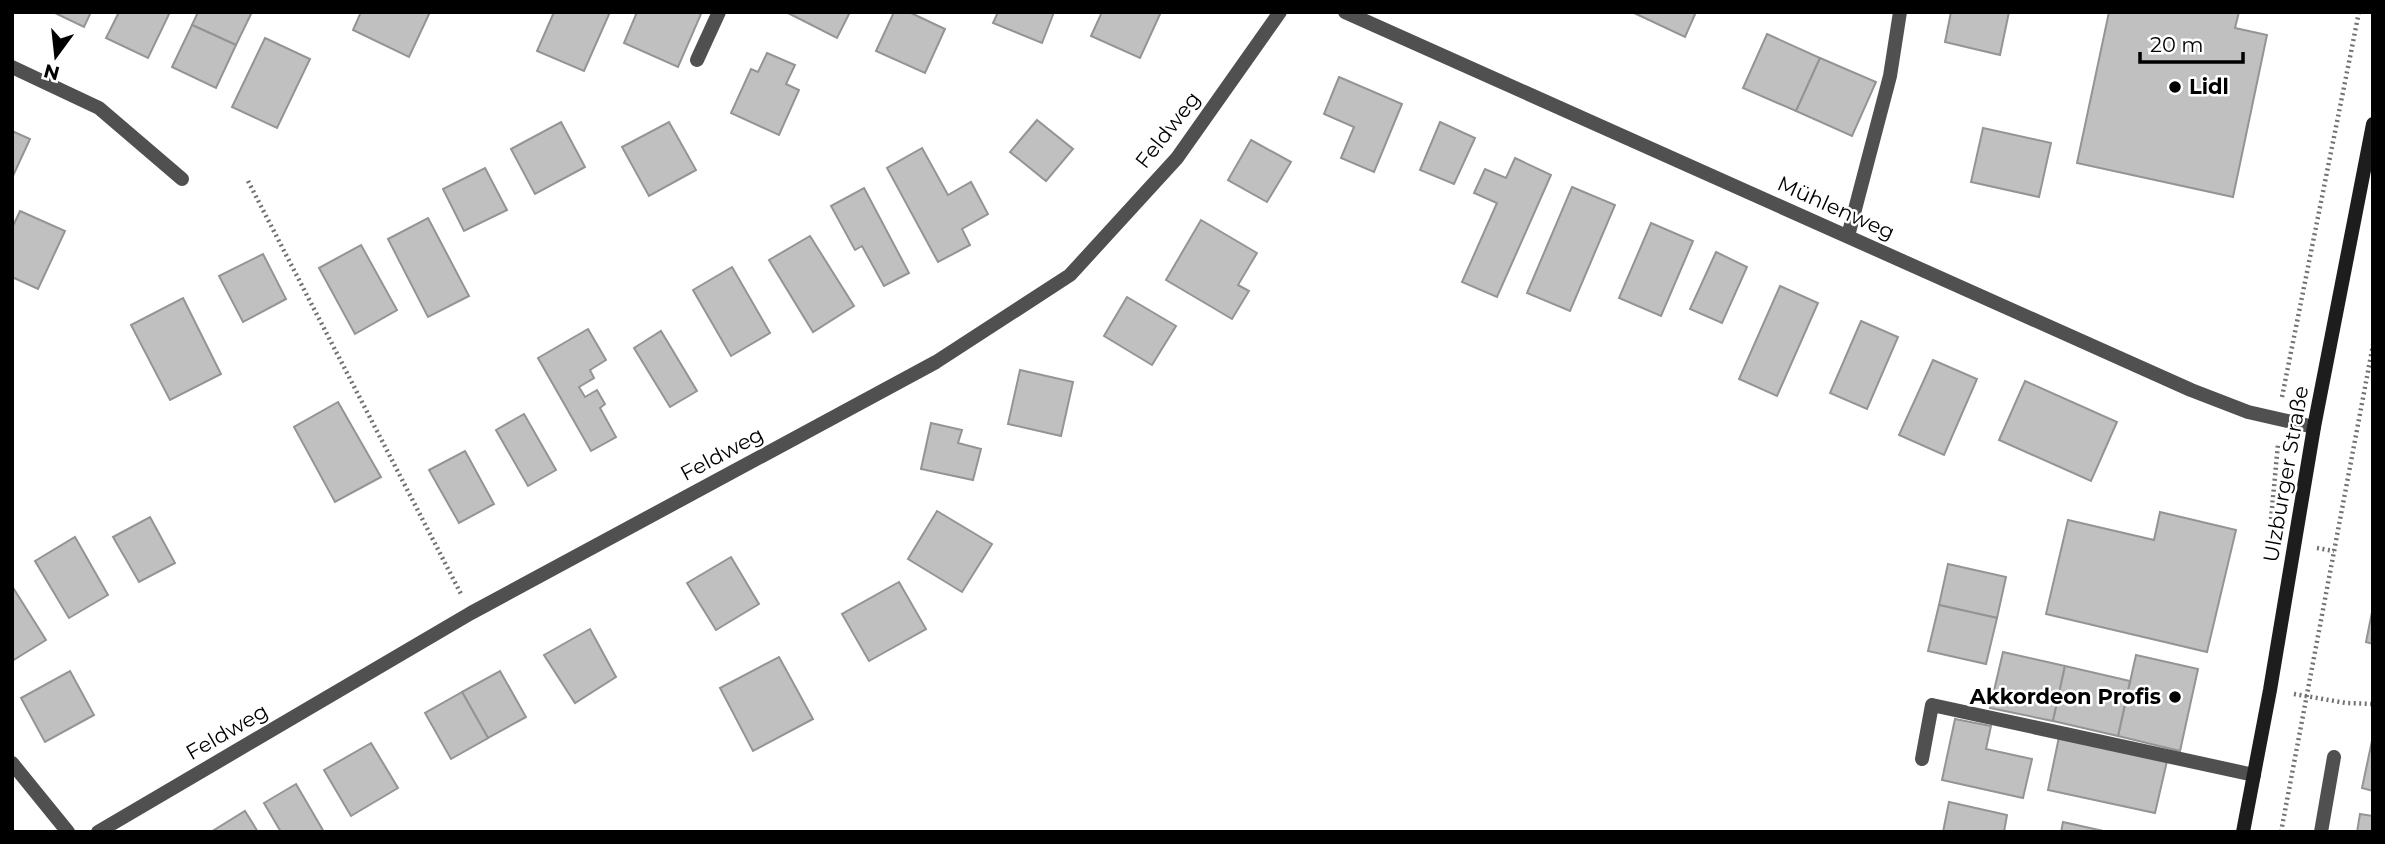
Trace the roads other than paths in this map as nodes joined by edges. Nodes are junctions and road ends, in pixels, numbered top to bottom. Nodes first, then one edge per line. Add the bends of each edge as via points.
1 (719, 12) edge
2 (1280, 12) edge
3 (1345, 12) edge
4 (1900, 12) edge
5 (697, 60) dead end
6 (12, 67) edge
7 (2372, 128) edge
8 (182, 179) dead end
9 (1848, 236) junction
10 (2314, 427) junction
11 (2334, 757) dead end
12 (1922, 759) dead end
13 (12, 763) edge
14 (2254, 775) junction
15 (68, 832) edge
16 (98, 832) edge
17 (2243, 832) edge
18 (2320, 832) edge

1 - 5 street
2 - 16 street, Feldweg via 1177,158 1070,275 936,362 471,613
3 - 9 street, Mühlenweg
4 - 9 street via 1890,76
6 - 8 street via 99,108
7 - 10 main road, Ulzburger Straße
9 - 10 street, Mühlenweg via 2191,390 2248,412
10 - 14 main road, Ulzburger Straße
11 - 18 street
12 - 14 street via 1932,705
13 - 15 street
14 - 17 main road, Ulzburger Straße

